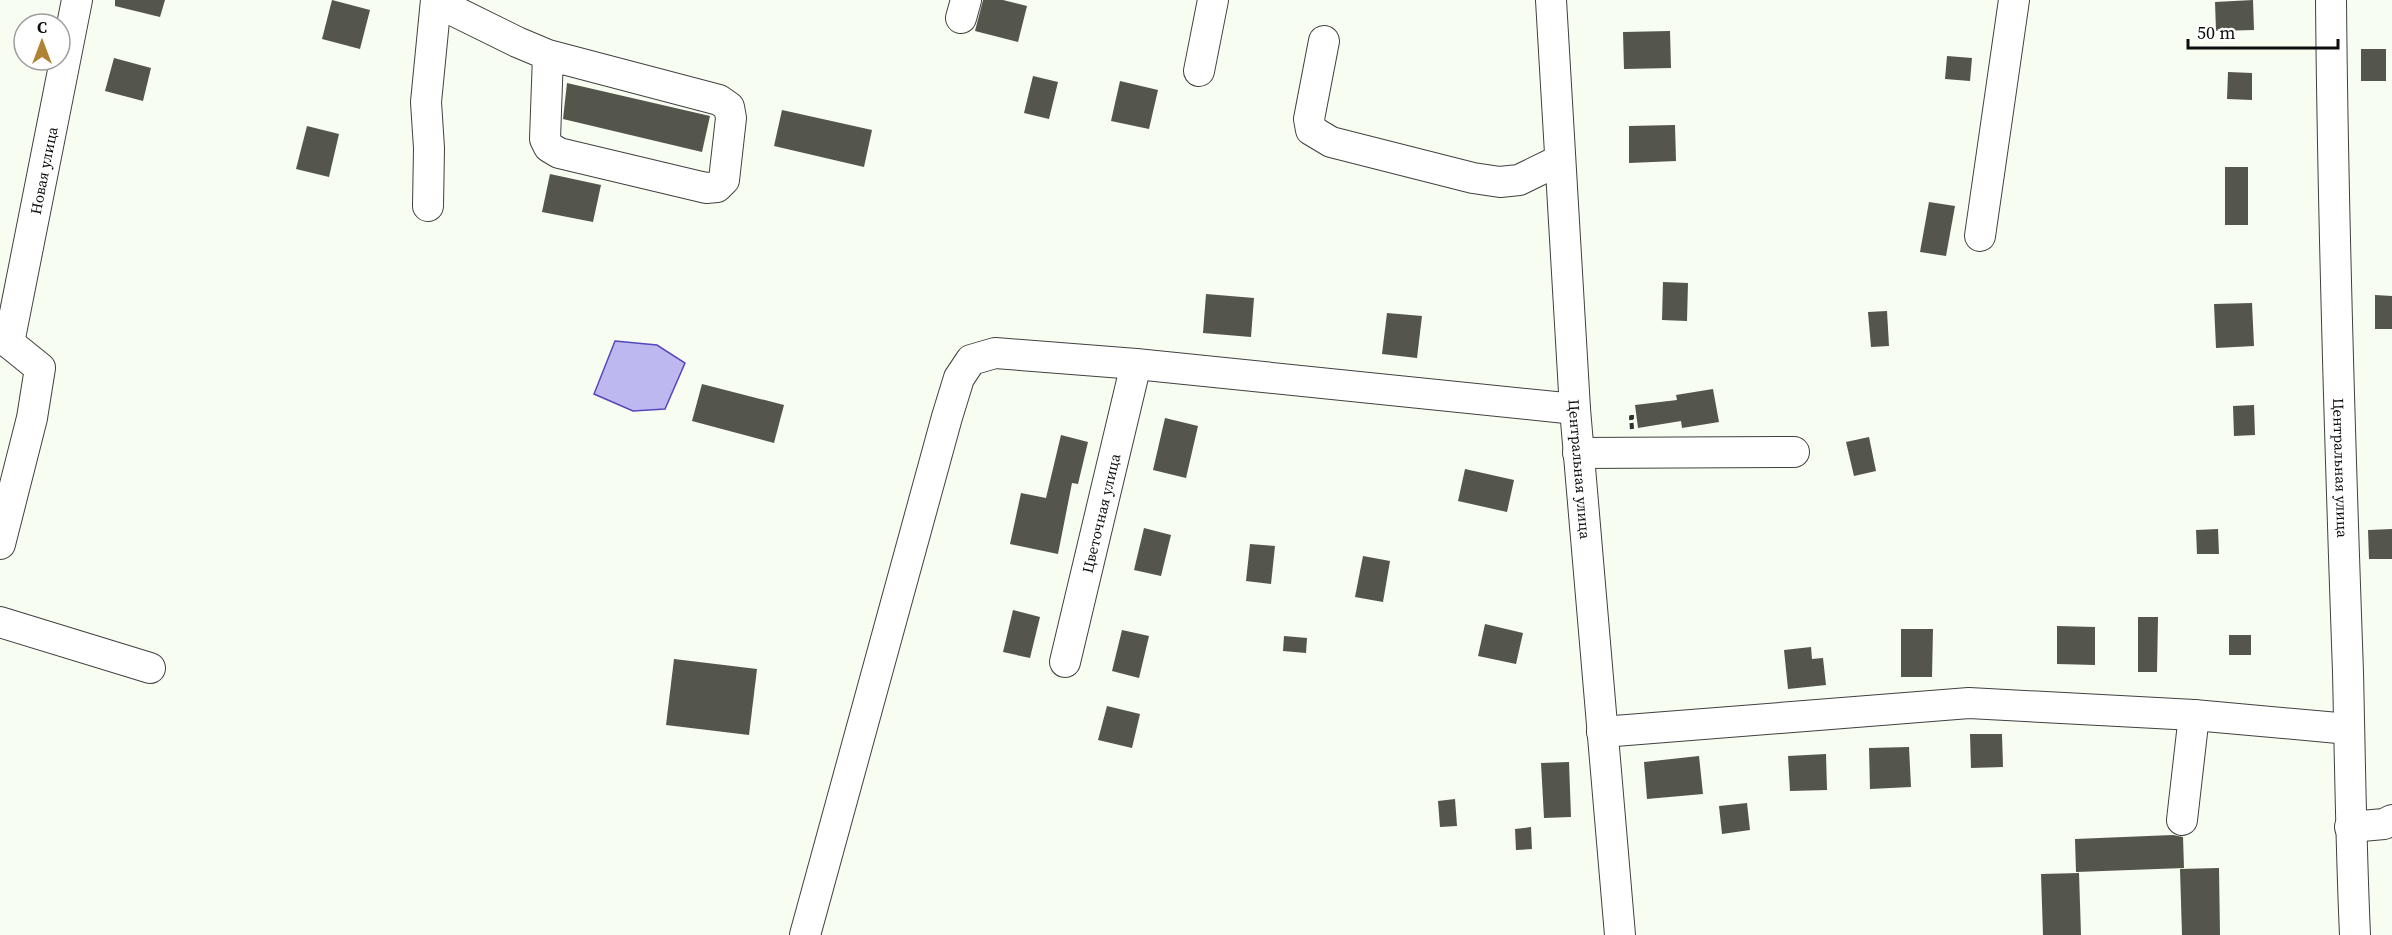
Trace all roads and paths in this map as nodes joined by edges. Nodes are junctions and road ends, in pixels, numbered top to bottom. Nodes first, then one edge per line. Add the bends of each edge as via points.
1 (77, 0) edge
2 (1213, 0) edge
3 (1551, 0) edge
4 (2014, 0) edge
5 (2331, 0) edge
6 (436, 1) edge
7 (1324, 41) dead end
8 (548, 55) junction
9 (1199, 71) dead end
10 (1560, 160) junction
11 (428, 206) dead end
12 (1980, 236) dead end
13 (4, 347) edge
14 (1136, 364) junction
15 (1575, 409) junction
16 (1794, 452) dead end
17 (1578, 453) junction
18 (0, 544) edge
19 (0, 622) edge
20 (1065, 662) dead end
21 (150, 668) dead end
22 (2194, 715) junction
23 (2349, 729) junction
24 (1602, 732) junction
25 (2182, 820) dead end
26 (2392, 820) edge
27 (2350, 827) junction
28 (805, 935) edge
29 (1620, 935) edge
30 (2355, 935) edge

1 - 13 street, Новая улица
2 - 9 street
3 - 10 street, Центральная улица
4 - 12 street
5 - 23 street, Центральная улица
6 - 8 street
6 - 11 street via 426,102
7 - 10 street via 1309,119 1311,130 1321,138 1500,182 1519,180
8 - 8 street via 719,100 729,107 724,180 717,187 706,188 559,153 549,147 545,139
10 - 15 street, Центральная улица
13 - 18 street via 40,368 32,418
14 - 15 street
14 - 20 street, Цветочная улица
14 - 28 street via 995,353 971,360 959,378
15 - 17 street, Центральная улица
16 - 17 street
17 - 24 street, Центральная улица
19 - 21 street
22 - 23 street
22 - 24 street via 1969,703
22 - 25 street
23 - 27 street, Центральная улица
24 - 29 street, Центральная улица
26 - 27 street
27 - 30 street, Центральная улица

